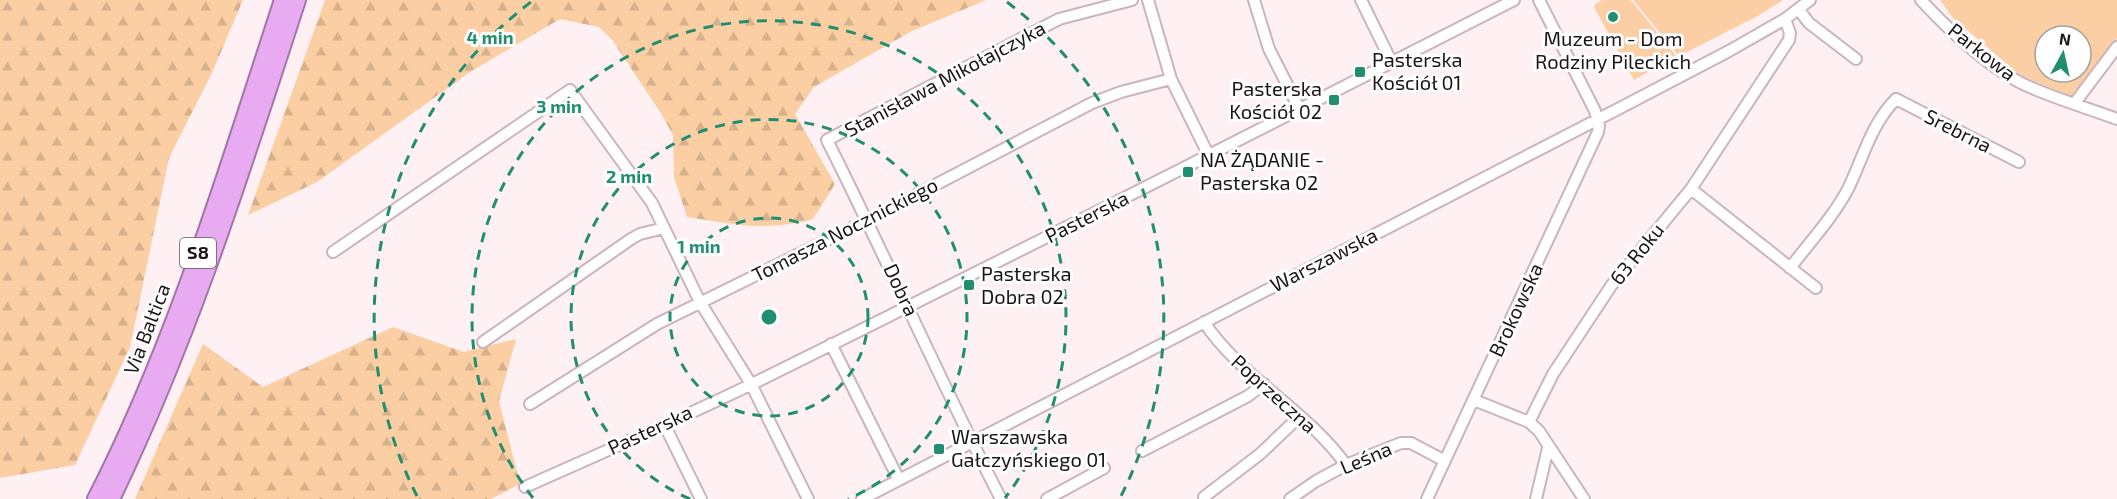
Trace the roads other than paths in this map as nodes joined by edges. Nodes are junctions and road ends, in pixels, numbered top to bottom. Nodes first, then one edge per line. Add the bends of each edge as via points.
1 (283, 0) edge
2 (297, 0) edge
3 (1132, 0) edge
4 (1148, 0) edge
5 (1254, 0) edge
6 (1361, 0) edge
7 (1514, 0) edge
8 (1539, 0) edge
9 (1810, 0) edge
10 (1921, 0) edge
11 (1798, 10) junction
12 (1785, 18) junction
13 (2117, 47) edge
14 (1856, 59) dead end
15 (1392, 63) junction
16 (1171, 79) junction
17 (2074, 104) junction
18 (1300, 110) junction
19 (2117, 119) edge
20 (1598, 120) junction
21 (827, 140) joint
22 (1209, 156) junction
23 (2019, 162) dead end
24 (1691, 189) junction
25 (868, 220) junction
26 (664, 228) junction
27 (333, 252) dead end
28 (1790, 268) junction
29 (1816, 288) dead end
30 (700, 302) junction
31 (909, 307) junction
32 (1204, 322) junction
33 (483, 342) dead end
34 (831, 344) junction
35 (751, 384) junction
36 (1264, 384) junction
37 (1474, 400) junction
38 (530, 404) dead end
39 (1300, 416) junction
40 (1529, 422) junction
41 (664, 424) junction
42 (972, 442) junction
43 (1548, 448) junction
44 (1142, 451) dead end
45 (1445, 461) junction
46 (1346, 465) junction
47 (1104, 468) dead end
48 (899, 480) junction
49 (525, 487) dead end
50 (1204, 497) dead end
51 (96, 499) edge
52 (111, 499) edge
53 (701, 499) edge
54 (808, 499) edge
55 (861, 499) edge
56 (1001, 499) edge
57 (1047, 499) edge
58 (1290, 499) edge
59 (1427, 499) edge
60 (1536, 499) edge
61 (1584, 499) edge

1 - 51 highway, Via Baltica / S8 via 188,283
2 - 52 highway, Via Baltica / S8 via 201,287
3 - 21 street, Stanisława Mikołajczyka via 1059,19
4 - 16 street
5 - 18 street via 1269,48
6 - 15 street
7 - 15 street, Pasterska
8 - 20 street
9 - 11 street, Warszawska
10 - 17 street, Parkowa via 1986,60 2019,82
11 - 12 street, Warszawska
11 - 14 street
12 - 20 street, Warszawska
12 - 24 street, 63 Roku via 1789,40
13 - 17 street
15 - 18 street, Pasterska
16 - 22 street
16 - 25 street, Tomasza Nocznickiego via 1107,96
17 - 19 street, Parkowa
18 - 22 street, Pasterska
20 - 32 street, Warszawska
20 - 37 street, Brokowska via 1595,142
21 - 25 street, Dobra
22 - 31 street, Pasterska
23 - 28 street, Srebrna via 1896,99 1881,116 1835,210
24 - 28 street
24 - 40 street, 63 Roku via 1611,286 1554,374
25 - 30 street, Tomasza Nocznickiego
25 - 31 street, Dobra
26 - 27 street via 652,203 570,90
26 - 30 street
26 - 33 street via 631,239
28 - 29 street
30 - 35 street
30 - 38 street, Tomasza Nocznickiego via 657,324
31 - 34 street, Pasterska
31 - 42 street, Dobra
32 - 36 street, Poprzeczna via 1217,342
32 - 42 street, Warszawska
34 - 35 street, Pasterska
34 - 48 street
35 - 41 street, Pasterska
35 - 54 street
36 - 39 street, Poprzeczna
36 - 44 street
37 - 40 street
37 - 45 street, Brokowska
39 - 46 street, Poprzeczna
39 - 50 street via 1260,454
40 - 43 street
41 - 49 street, Pasterska
41 - 53 street
42 - 48 street, Warszawska
42 - 56 street, Dobra
43 - 60 street
43 - 61 street
45 - 46 street, Leśna via 1411,443 1401,443
45 - 59 street, Brokowska
46 - 58 street, Leśna
47 - 57 street
48 - 55 street, Warszawska

